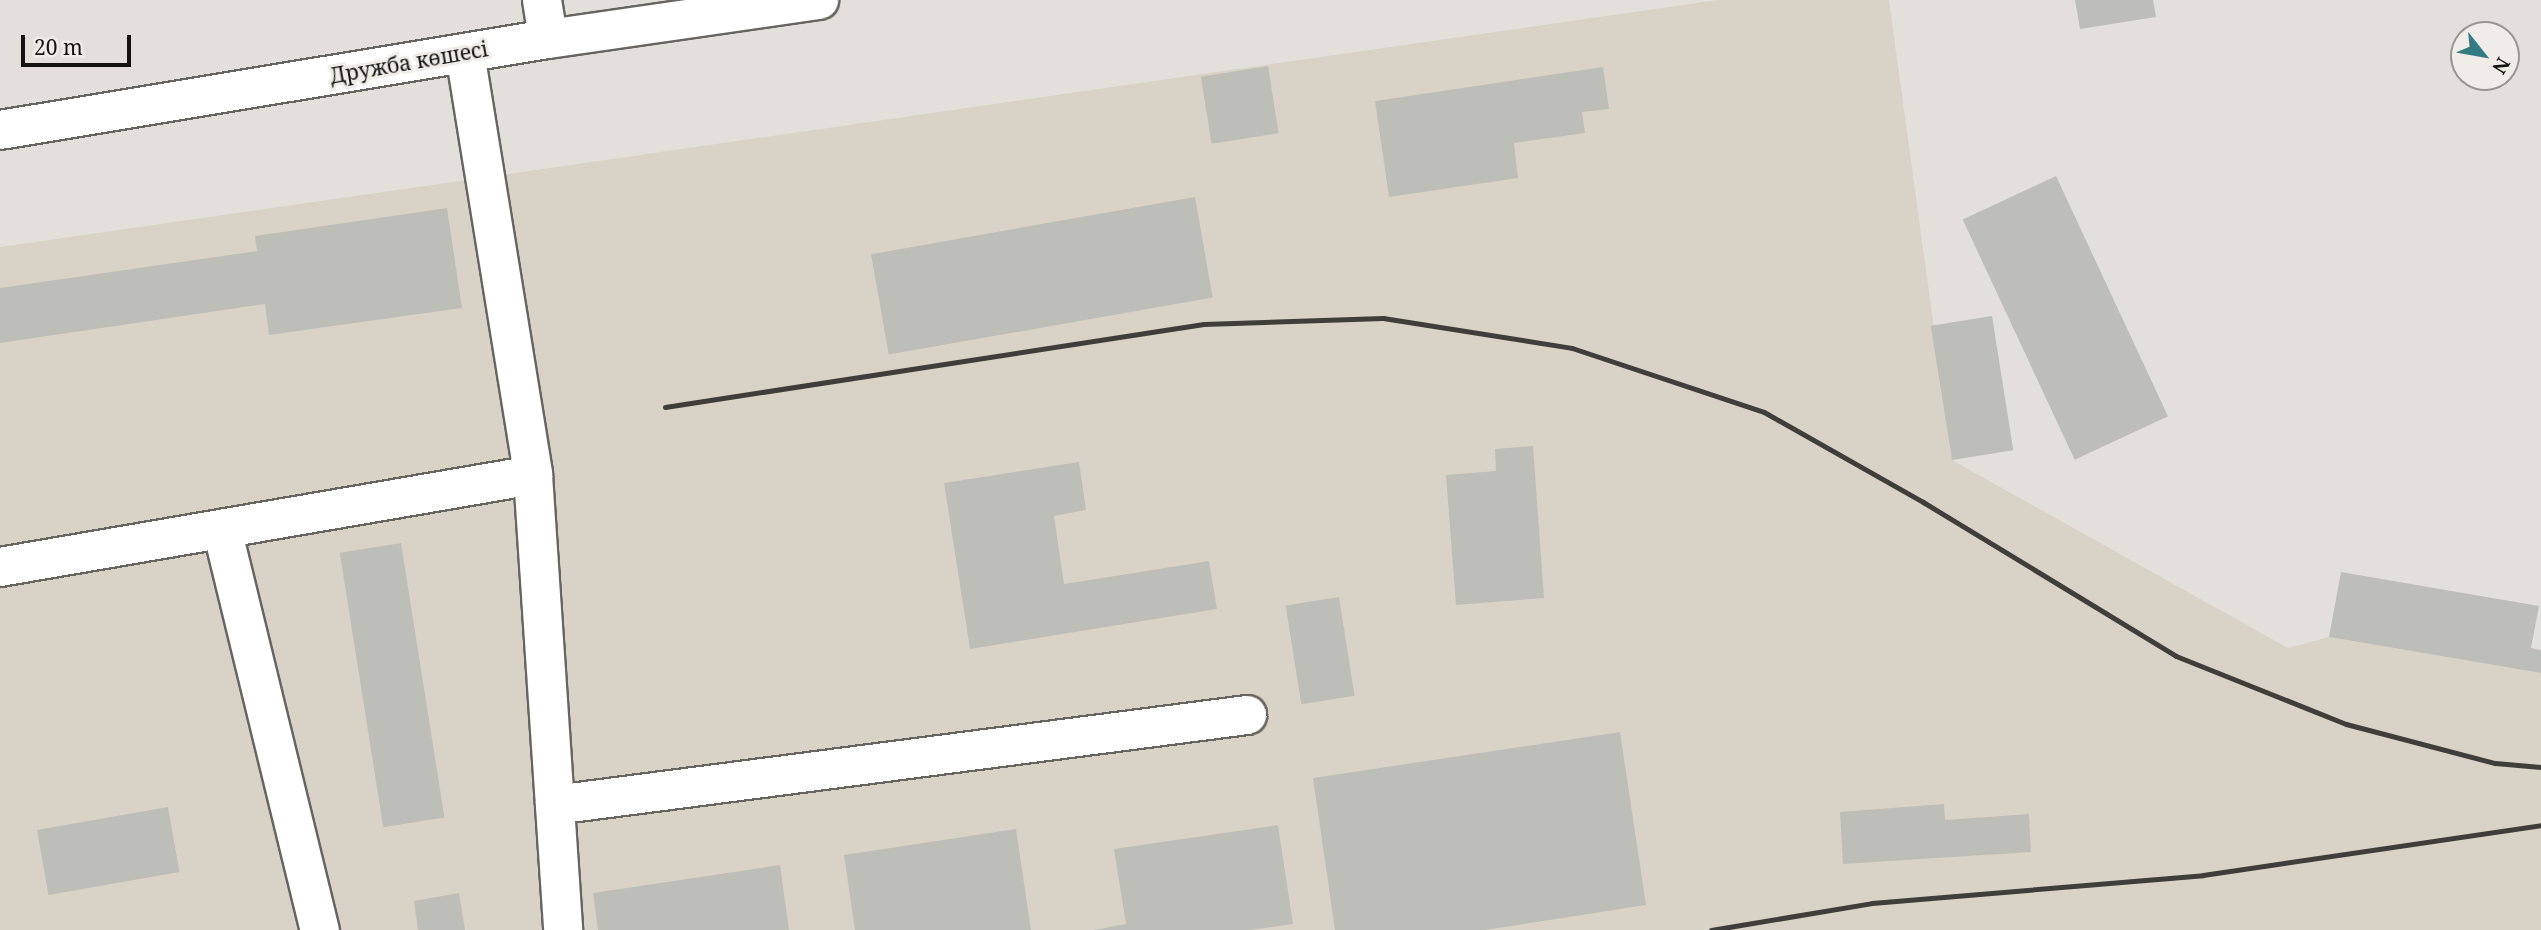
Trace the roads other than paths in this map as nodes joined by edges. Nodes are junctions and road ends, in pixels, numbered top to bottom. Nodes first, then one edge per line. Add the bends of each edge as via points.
1 (542, 0) edge
2 (819, 0) edge
3 (548, 39) junction
4 (465, 53) junction
5 (0, 130) edge
6 (534, 475) junction
7 (222, 529) junction
8 (0, 567) edge
9 (1247, 715) dead end
10 (555, 805) junction
11 (320, 930) edge
12 (562, 930) edge

1 - 3 street
2 - 3 street, Дружба көшесі
3 - 4 street, Дружба көшесі
4 - 5 street, Дружба көшесі
4 - 6 street
6 - 7 street
6 - 10 street
7 - 8 street
7 - 11 street
9 - 10 street
10 - 12 street

